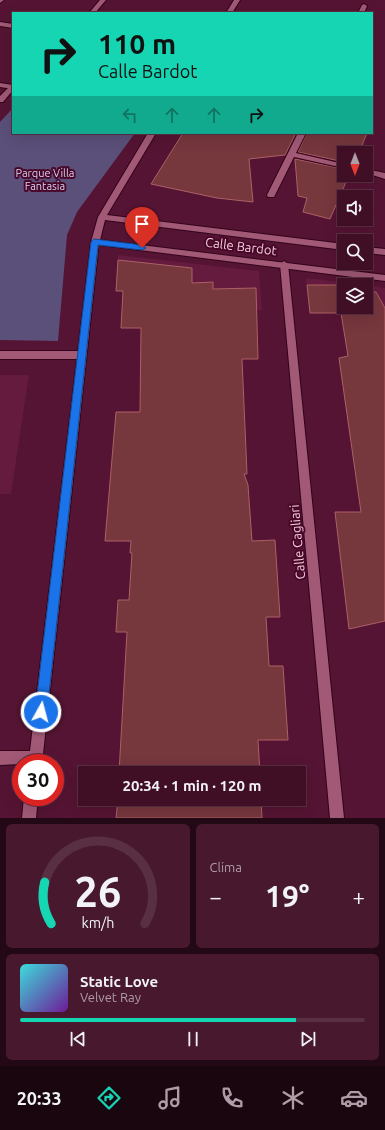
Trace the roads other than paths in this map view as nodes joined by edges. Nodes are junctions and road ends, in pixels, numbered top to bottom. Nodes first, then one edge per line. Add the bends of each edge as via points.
1 (103, 0) edge
2 (238, 0) edge
3 (364, 6) dead end
4 (93, 12) edge
5 (230, 12) edge
6 (361, 12) edge
7 (0, 24) edge
8 (12, 26) edge
9 (0, 84) edge
10 (12, 87) edge
11 (0, 100) edge
12 (151, 134) edge
13 (302, 134) edge
14 (292, 154) junction
15 (337, 164) edge
16 (373, 173) edge
17 (385, 176) edge
18 (271, 195) dead end
19 (102, 217) junction
20 (94, 242) junction
21 (337, 246) edge
22 (373, 251) edge
23 (385, 252) edge
24 (284, 264) junction
25 (385, 278) edge
26 (0, 355) edge
27 (82, 355) junction
28 (36, 754) edge
29 (0, 758) edge
30 (12, 759) edge
31 (30, 806) edge
32 (29, 818) edge
33 (337, 818) edge

1 - 4 street
2 - 5 street
3 - 6 street
7 - 8 street
9 - 10 street
10 - 11 street
12 - 19 street
13 - 14 street
14 - 15 street
14 - 18 street
16 - 17 street
19 - 20 street
19 - 21 street, Calle Bardot
20 - 24 street, Calle Bardot
20 - 27 street
22 - 23 street
24 - 25 street, Calle Bardot
24 - 33 street, Calle Cagliari
26 - 27 street
27 - 28 street
29 - 30 street
31 - 32 street

